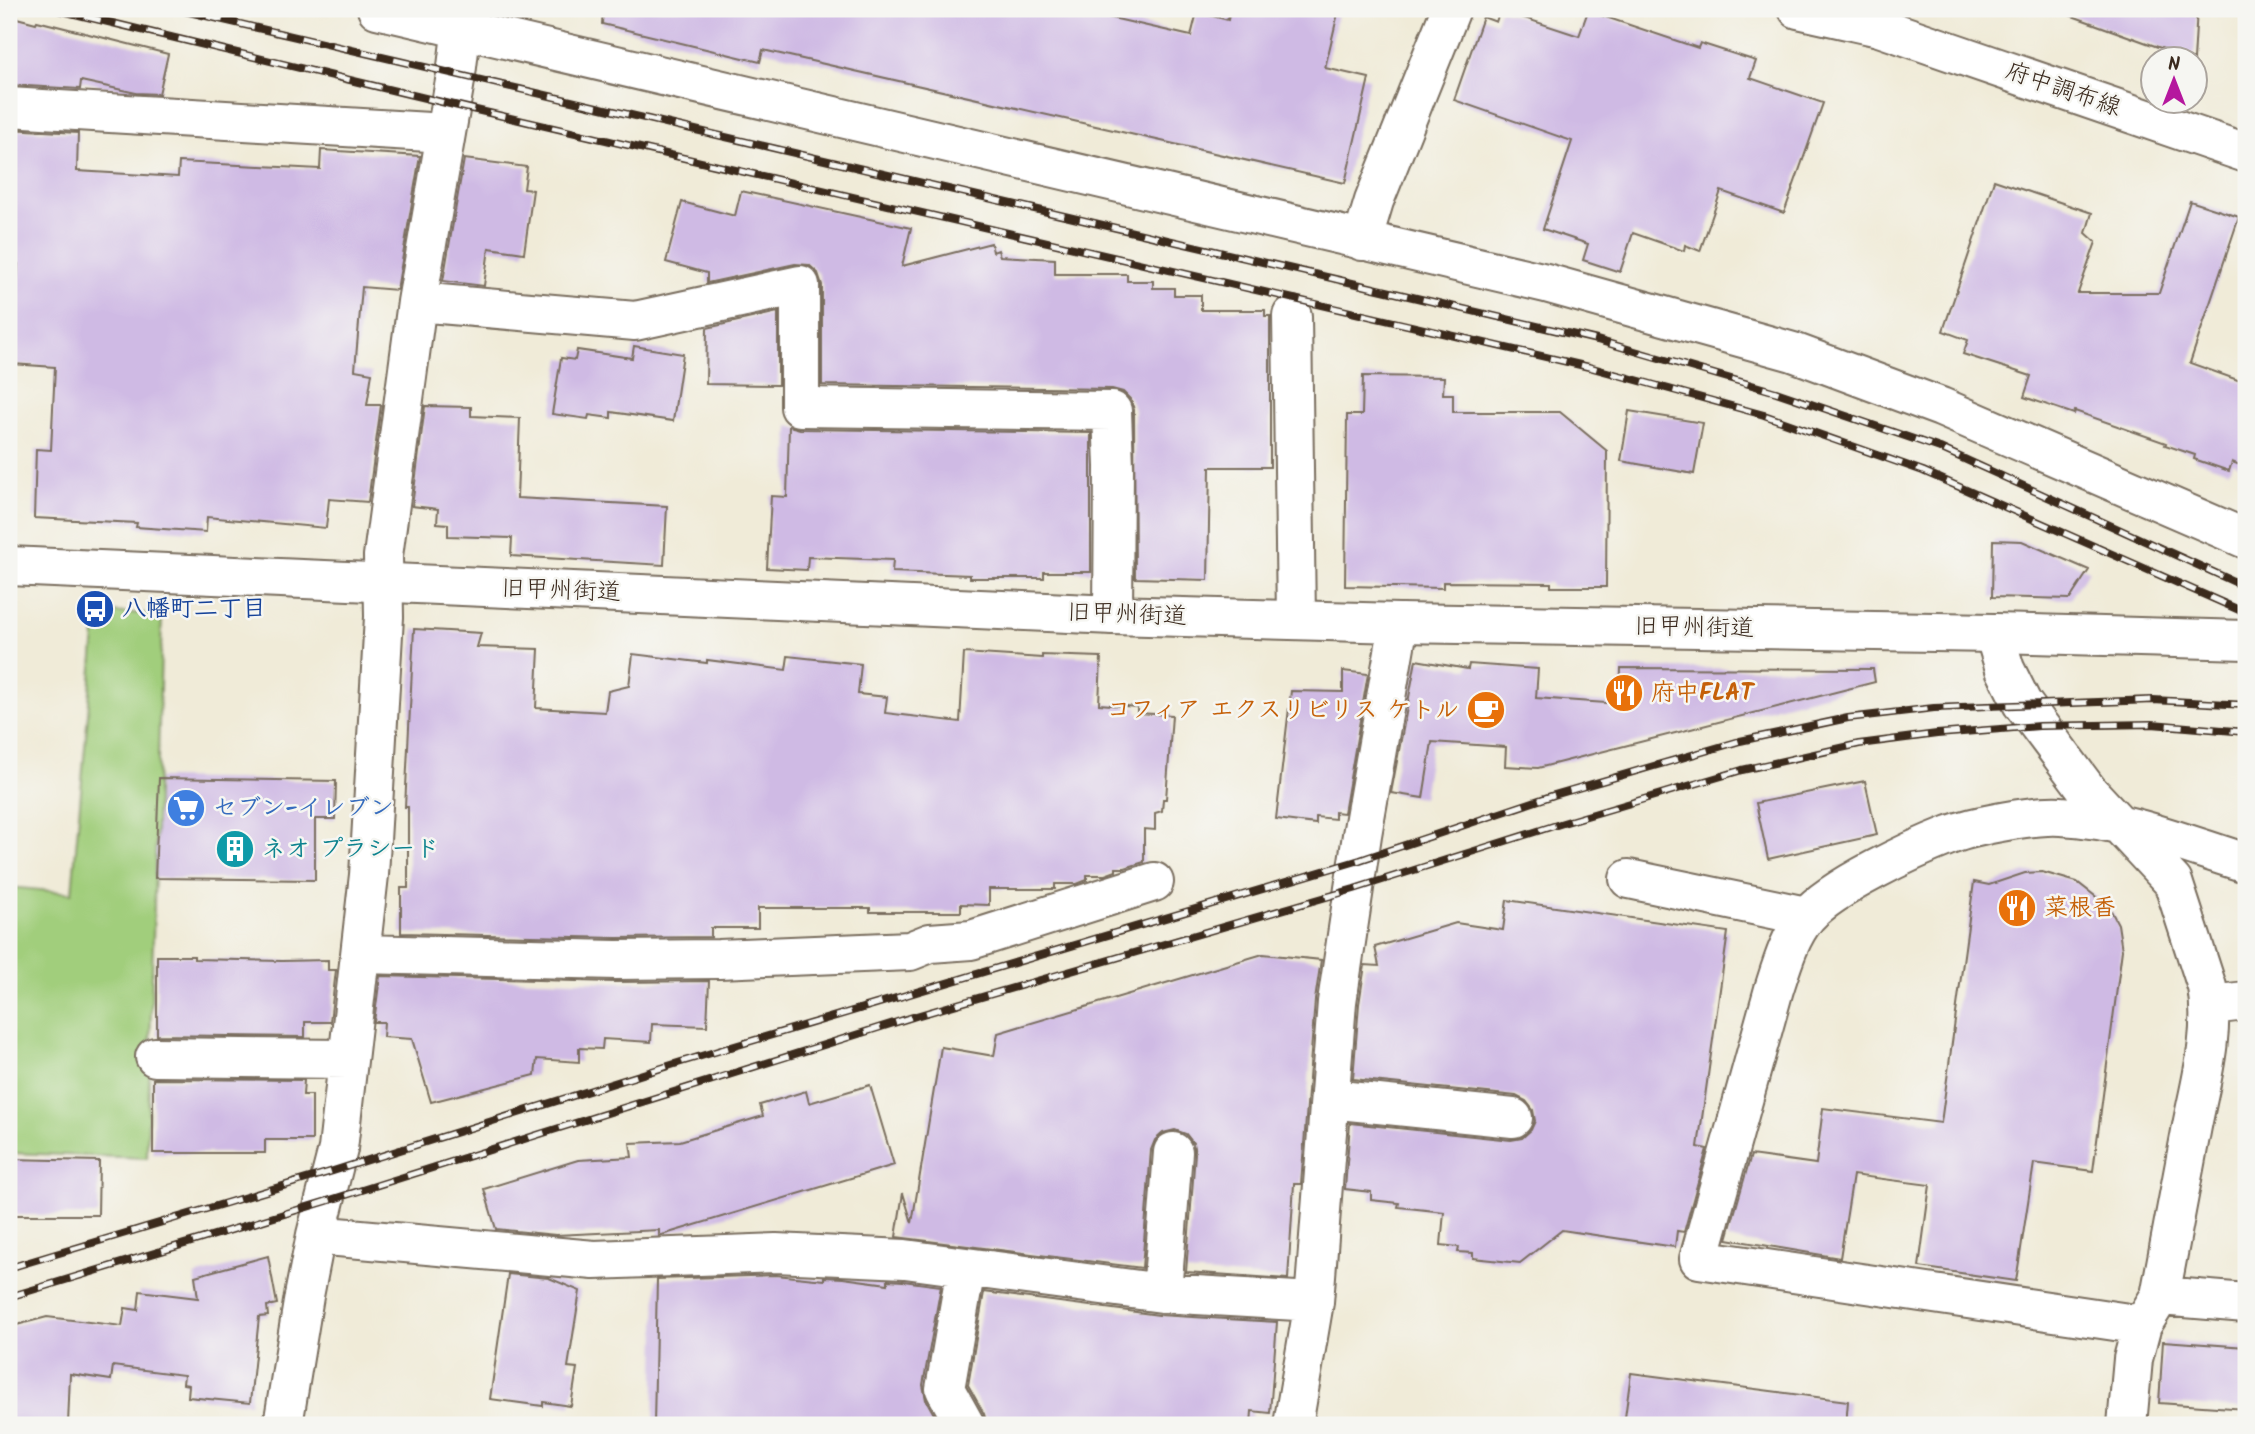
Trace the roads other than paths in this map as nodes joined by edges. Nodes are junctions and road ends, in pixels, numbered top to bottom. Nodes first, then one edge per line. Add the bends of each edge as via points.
1 (377, 9) edge
2 (1451, 9) edge
3 (1797, 9) edge
4 (1871, 18) edge
5 (463, 19) edge
6 (9, 107) edge
7 (446, 133) junction
8 (2246, 153) edge
9 (1362, 241) junction
10 (417, 302) junction
11 (1292, 316) dead end
12 (2246, 539) edge
13 (9, 565) edge
14 (384, 584) junction
15 (1113, 615) junction
16 (1296, 620) junction
17 (1399, 623) junction
18 (1994, 633) junction
19 (2246, 640) edge
20 (2116, 822) junction
21 (2246, 863) edge
22 (1629, 879) dead end
23 (1153, 882) dead end
24 (1806, 916) junction
25 (360, 954) junction
26 (2228, 1003) edge
27 (155, 1057) dead end
28 (348, 1059) junction
29 (1330, 1099) junction
30 (1513, 1118) dead end
31 (1173, 1152) dead end
32 (316, 1235) junction
33 (966, 1268) junction
34 (1162, 1293) junction
35 (1314, 1302) junction
36 (2246, 1303) edge
37 (2151, 1310) junction
38 (283, 1425) edge
39 (965, 1425) edge
40 (1293, 1425) edge
41 (2127, 1425) edge

1 - 5 street
2 - 9 street
3 - 4 street, 府中調布線
4 - 8 street, 府中調布線
5 - 7 street
5 - 9 street
6 - 7 street
7 - 10 street
9 - 12 street via 1546,283 1793,352 1941,407
10 - 14 street via 383,556
10 - 15 street via 635,321 800,285 800,407 1112,411
11 - 16 street
13 - 14 street, 旧甲州街道
14 - 15 street, 旧甲州街道
14 - 25 street via 369,875
15 - 16 street, 旧甲州街道
16 - 17 street, 旧甲州街道
17 - 18 street, 旧甲州街道
17 - 29 street via 1348,924
18 - 19 street, 旧甲州街道
18 - 20 street via 2022,703
20 - 21 street
20 - 24 street via 2057,815 1951,835 1830,895
20 - 26 street via 2173,882 2207,987
22 - 24 street
23 - 25 street via 971,940 930,943 909,951 617,960
24 - 37 street via 1787,950 1774,989 1699,1259
25 - 28 street
26 - 37 street via 2210,1025
27 - 28 street
28 - 32 street via 338,1149
29 - 30 street
29 - 35 street
31 - 34 street
32 - 33 street via 594,1260 776,1253 905,1259
32 - 38 street
33 - 34 street
33 - 39 street via 945,1389
34 - 35 street
35 - 40 street
36 - 37 street
37 - 41 street via 2133,1359

